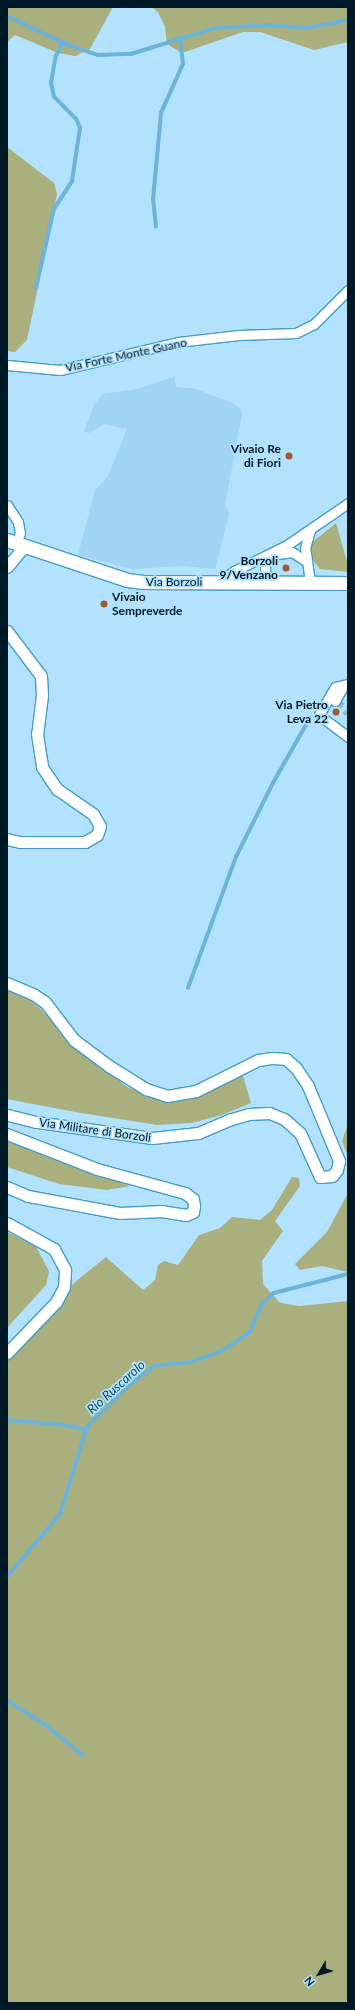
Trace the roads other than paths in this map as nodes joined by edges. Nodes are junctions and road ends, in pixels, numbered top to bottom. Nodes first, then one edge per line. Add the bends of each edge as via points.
1 (348, 290) edge
2 (7, 365) edge
3 (348, 503) edge
4 (7, 505) edge
5 (310, 531) junction
6 (16, 544) edge
7 (269, 555) junction
8 (306, 561) junction
9 (7, 567) edge
10 (219, 582) junction
11 (266, 582) junction
12 (310, 582) junction
13 (348, 583) edge
14 (7, 632) edge
15 (346, 685) edge
16 (335, 701) dead end
17 (348, 737) edge
18 (7, 839) edge
19 (7, 983) edge
20 (7, 1115) edge
21 (7, 1134) edge
22 (7, 1187) edge
23 (7, 1223) edge
24 (7, 1353) edge

1 - 2 street, Via Forte Monte Guano via 314,324 296,333 240,335 178,342 60,370
3 - 5 street
4 - 6 street via 19,526
5 - 7 street
5 - 8 street via 306,542
6 - 9 street
6 - 10 main road, Via Borzoli via 127,580
7 - 8 street via 292,552
7 - 10 street via 234,571
7 - 11 street via 264,566
8 - 12 street
10 - 11 main road, Via Borzoli
11 - 12 main road, Via Borzoli
12 - 13 main road, Via Borzoli
14 - 18 street via 41,676 42,695 37,734 42,767 58,789 93,814 100,826 97,835 85,842 20,842
15 - 16 street
15 - 17 street via 335,687 319,715
19 - 20 street, Via Militare di Borzoli via 45,1002 74,1040 109,1066 146,1089 167,1096 196,1091 258,1060 286,1059 296,1068 308,1086 339,1161 332,1176 320,1177 300,1133 284,1119 269,1113 249,1114 231,1119 198,1133 152,1138 36,1122
21 - 22 street, Via Militare di Borzoli via 97,1169 185,1193 193,1199 194,1206 193,1212 186,1215 162,1211 120,1213 28,1196
23 - 24 street via 54,1250 65,1270 64,1287 56,1302

